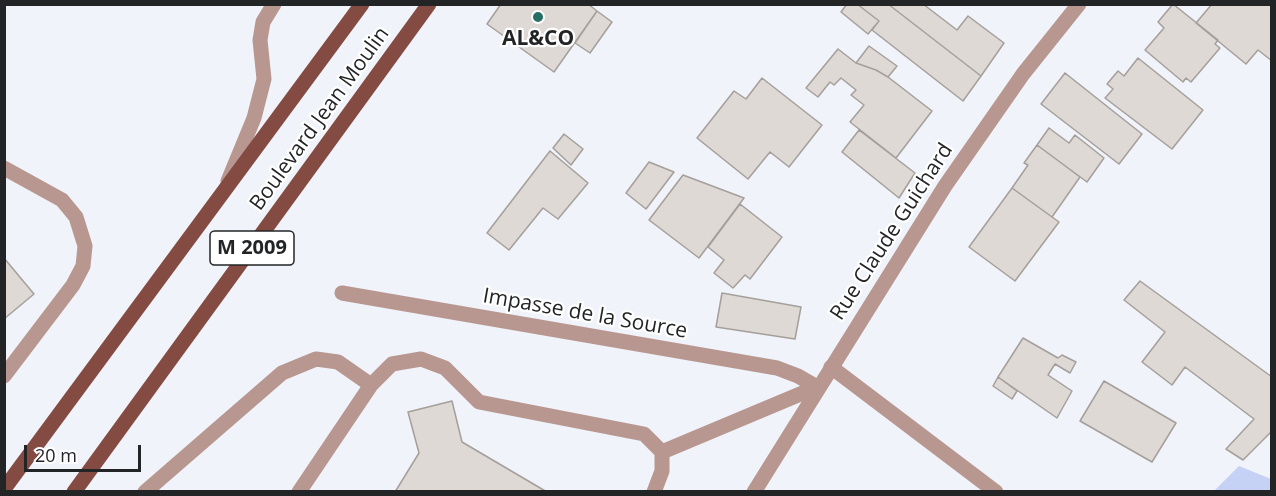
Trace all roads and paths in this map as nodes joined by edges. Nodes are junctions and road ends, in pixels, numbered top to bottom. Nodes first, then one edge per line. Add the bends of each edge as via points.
1 (274, 4) edge
2 (362, 4) edge
3 (429, 4) edge
4 (1079, 4) edge
5 (4, 168) edge
6 (222, 195) junction
7 (342, 294) dead end
8 (831, 367) junction
9 (4, 376) edge
10 (371, 385) junction
11 (817, 387) junction
12 (662, 452) junction
13 (4, 489) edge
14 (74, 492) edge
15 (145, 492) edge
16 (299, 492) edge
17 (654, 492) edge
18 (754, 492) edge
19 (996, 492) edge

1 - 6 street via 263,22 264,79 254,118
2 - 6 main road, Boulevard Jean Moulin / M 2009
3 - 14 main road, Boulevard Jean Moulin / M 2009
4 - 8 street, Rue Claude Guichard via 1023,74 945,186
5 - 9 street via 62,200 76,217 85,246 83,266 73,285
6 - 13 main road, Boulevard Jean Moulin / M 2009
7 - 11 street, Impasse de la Source via 777,368
8 - 11 street, Rue Claude Guichard
8 - 19 street
10 - 12 street via 392,364 421,358 445,368 479,402 644,434
10 - 15 street via 338,362 316,358 282,373
10 - 16 street
11 - 12 street
11 - 18 street, Rue Claude Guichard
12 - 17 street via 662,471

